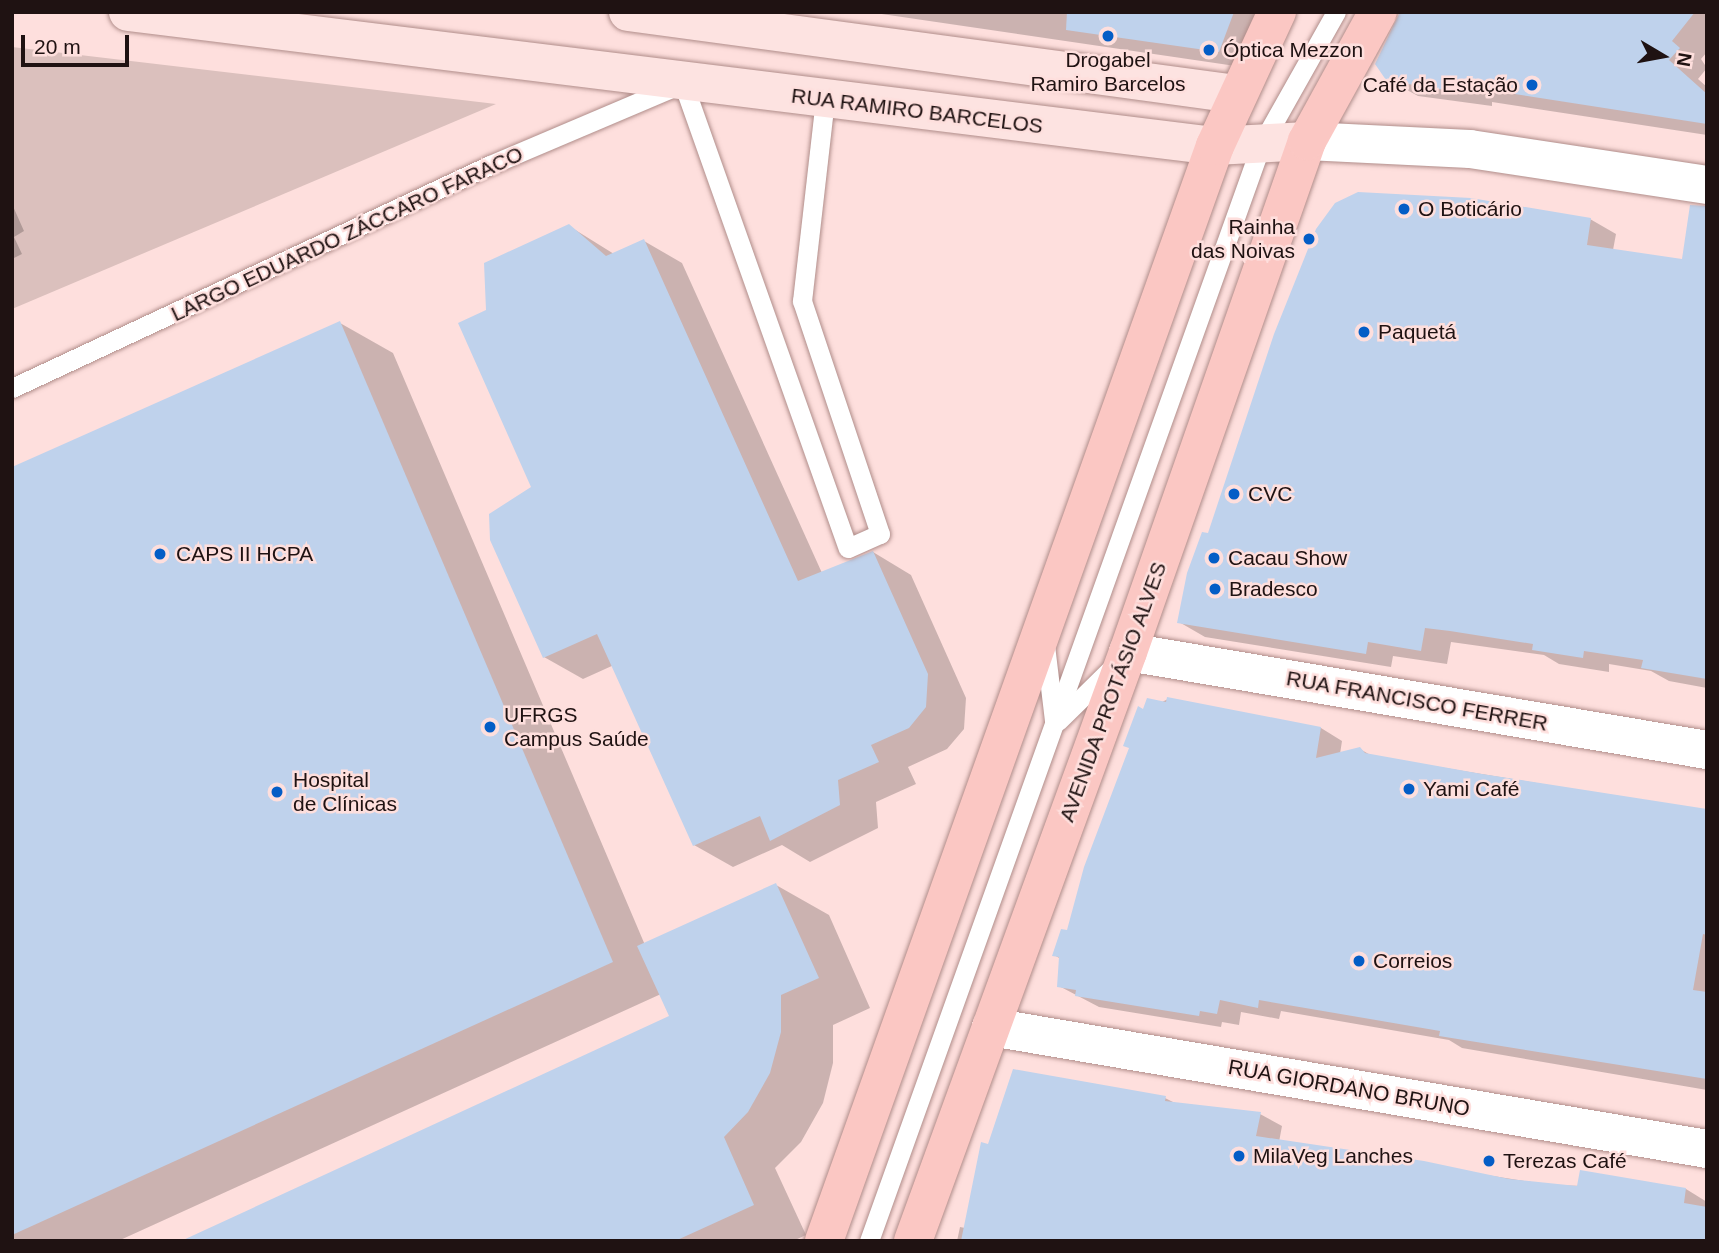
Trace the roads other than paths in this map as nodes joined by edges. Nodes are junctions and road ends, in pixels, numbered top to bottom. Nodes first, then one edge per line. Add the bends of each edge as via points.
1 (128, 12) edge
2 (628, 12) edge
3 (1277, 12) edge
4 (1296, 12) edge
5 (1336, 12) edge
6 (1365, 12) edge
7 (1378, 12) edge
8 (683, 83) junction
9 (1236, 94) junction
10 (825, 100) junction
11 (1307, 141) junction
12 (1261, 145) junction
13 (1215, 146) junction
14 (1707, 185) edge
15 (12, 388) edge
16 (1043, 629) junction
17 (1128, 652) junction
18 (1055, 724) junction
19 (1707, 750) edge
20 (990, 1027) junction
21 (1707, 1149) edge
22 (824, 1241) edge
23 (869, 1241) edge
24 (913, 1241) edge

1 - 8 main road, RUA RAMIRO BARCELOS
2 - 9 main road
3 - 9 main road
4 - 9 lane
5 - 12 lane
6 - 11 lane
7 - 11 main road, AVENIDA PROTÁSIO ALVES
8 - 10 main road, RUA RAMIRO BARCELOS
8 - 10 lane via 848,548 880,534 802,301
8 - 15 lane, LARGO EDUARDO ZÁCCARO FARACO via 490,165
9 - 13 main road
10 - 13 main road, RUA RAMIRO BARCELOS
11 - 12 main road, RUA RAMIRO BARCELOS
11 - 14 street, RUA RAMIRO BARCELOS via 1470,149
11 - 17 main road, AVENIDA PROTÁSIO ALVES
12 - 13 main road, RUA RAMIRO BARCELOS
12 - 18 lane
13 - 16 main road
16 - 18 lane
16 - 22 main road
17 - 18 lane
17 - 19 street, RUA FRANCISCO FERRER
17 - 20 main road, AVENIDA PROTÁSIO ALVES
18 - 23 lane
20 - 21 street, RUA GIORDANO BRUNO
20 - 24 main road, AVENIDA PROTÁSIO ALVES

